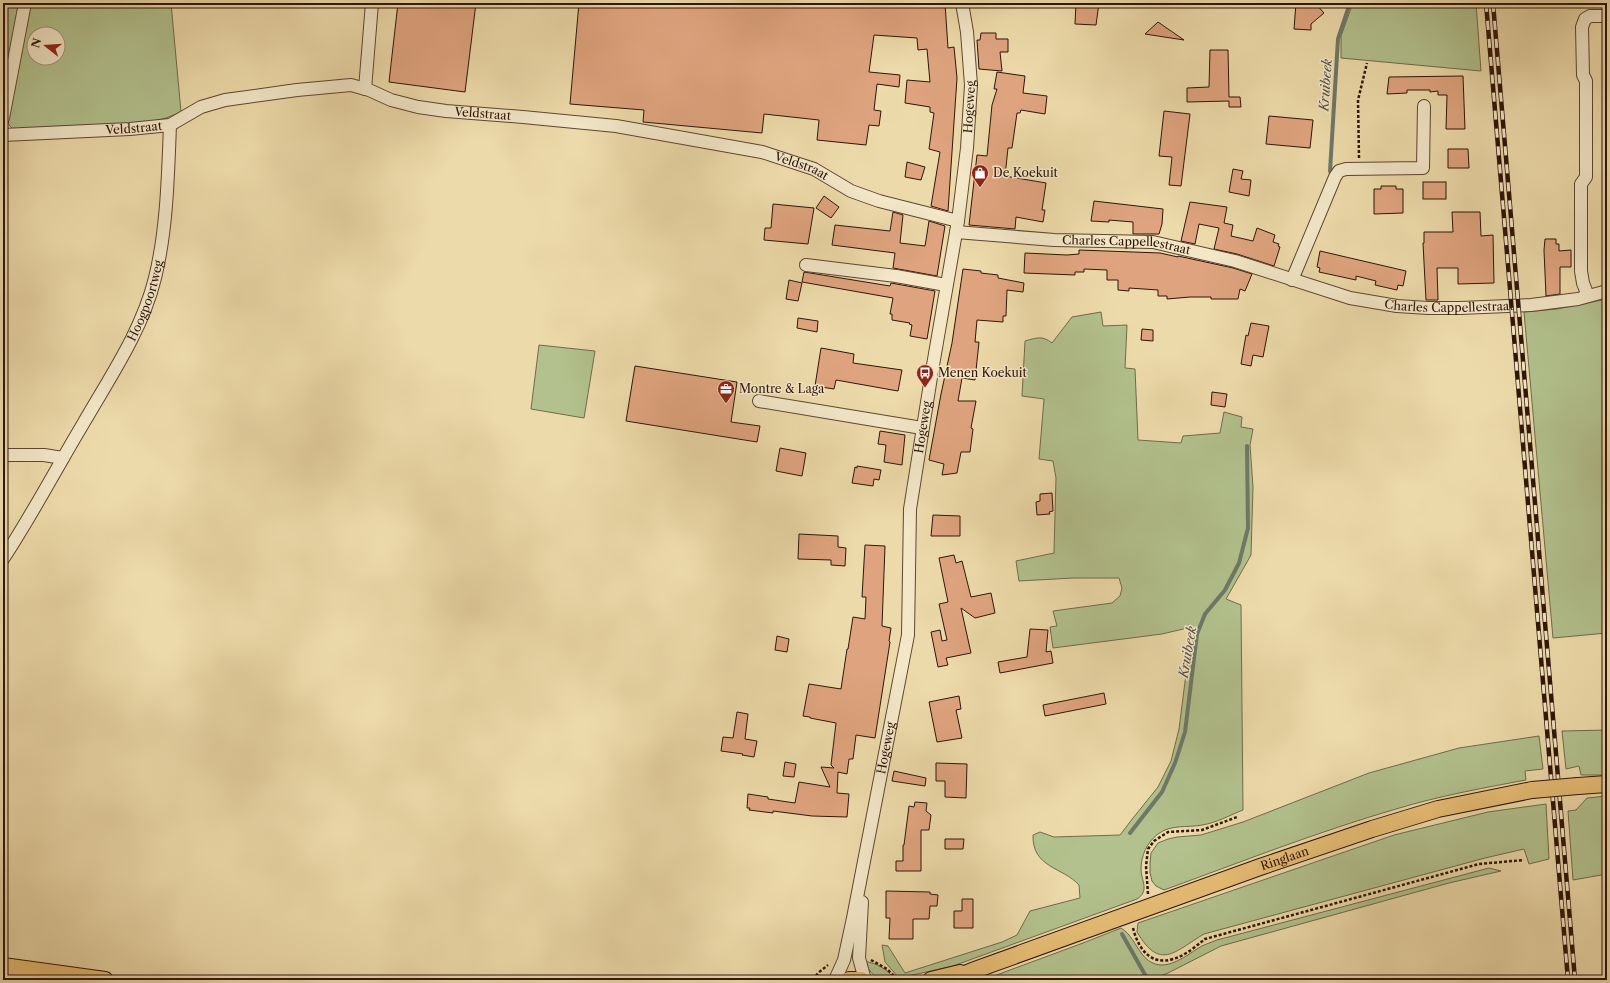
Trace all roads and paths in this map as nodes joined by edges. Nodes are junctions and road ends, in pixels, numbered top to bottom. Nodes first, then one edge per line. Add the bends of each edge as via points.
1 (25, 3) edge
2 (372, 3) edge
3 (962, 3) edge
4 (1607, 16) edge
5 (1367, 63) dead end
6 (365, 89) junction
7 (1424, 106) dead end
8 (3, 118) edge
9 (170, 125) junction
10 (3, 135) edge
11 (1359, 168) junction
12 (957, 227) junction
13 (806, 266) dead end
14 (1292, 280) junction
15 (946, 285) junction
16 (1607, 291) edge
17 (1588, 296) junction
18 (759, 400) dead end
19 (922, 428) junction
20 (3, 455) edge
21 (63, 458) junction
22 (3, 559) edge
23 (1607, 784) edge
24 (1237, 817) dead end
25 (866, 851) junction
26 (1524, 860) dead end
27 (1149, 907) junction
28 (1130, 914) junction
29 (3, 966) edge
30 (972, 971) junction
31 (105, 980) edge
32 (835, 980) edge
33 (849, 980) edge
34 (860, 980) edge
35 (864, 980) edge
36 (931, 980) edge
37 (951, 980) edge

1 - 8 street
2 - 6 street
3 - 12 street, Hogeweg via 971,85 970,122
4 - 17 street via 1590,16 1585,19 1582,27 1583,75 1586,81 1586,177 1581,184 1581,271
5 - 11 path via 1358,100
6 - 9 street, Veldstraat via 351,85 225,100 200,107
6 - 12 street, Veldstraat via 418,108 616,126 762,152 814,168 851,191
7 - 11 street via 1422,168
9 - 10 street, Veldstraat
9 - 21 street, Hoogpoortweg via 164,224 155,279 131,341
11 - 14 street via 1346,168 1339,171 1335,177
12 - 14 street, Charles Cappellestraat via 1054,240 1153,242 1235,261
12 - 15 street, Hogeweg
13 - 15 street via 896,276
14 - 17 street, Charles Cappellestraat via 1356,300 1428,308 1531,305
15 - 19 street, Hogeweg
16 - 17 street, Charles Cappellestraat
18 - 19 street
19 - 25 street, Hogeweg via 910,509 908,635
20 - 21 street via 44,455
21 - 22 street, Hoogpoortweg
23 - 27 main road, Ringlaan, bridge via 1532,790 1438,809 1372,829
24 - 27 path via 1202,830 1168,832 1154,841 1148,850 1146,866
25 - 32 street, Hogeweg via 844,960
25 - 35 street, Hogeweg via 859,958
26 - 28 path via 1479,864 1205,939 1175,959 1162,962 1148,956 1136,940
27 - 28 main road, Ringlaan
28 - 30 main road, Ringlaan
29 - 31 main road
30 - 36 main road, Ringlaan
30 - 37 main road, Ringlaan
33 - 34 main road

